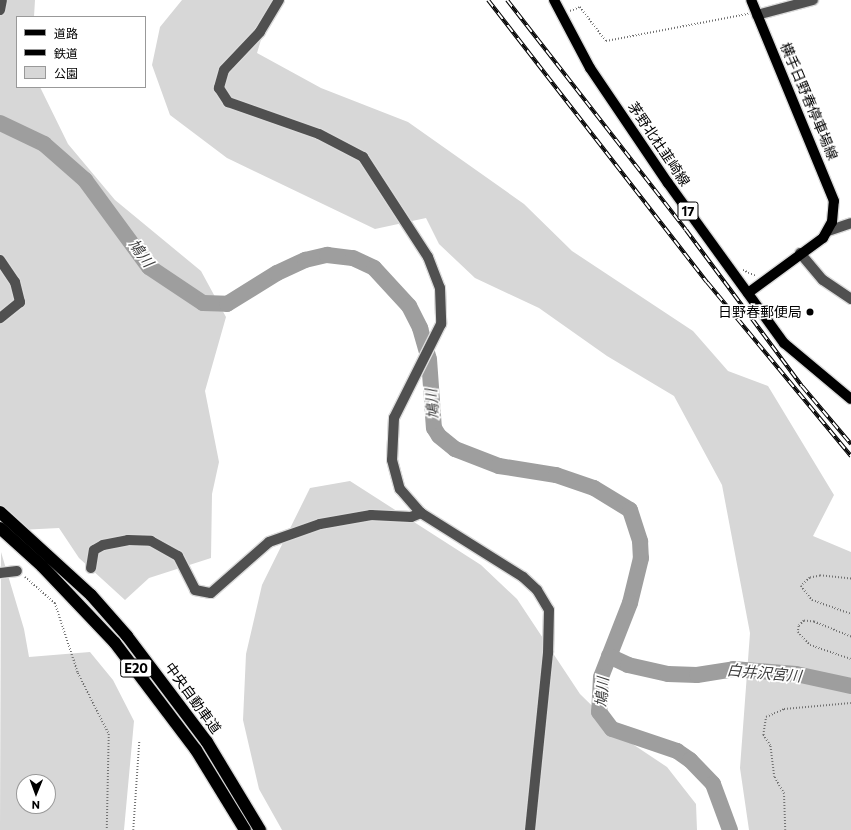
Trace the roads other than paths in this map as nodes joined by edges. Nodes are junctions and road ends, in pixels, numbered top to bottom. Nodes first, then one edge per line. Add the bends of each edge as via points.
1 (2, 0) edge
2 (279, 0) edge
3 (554, 0) edge
4 (751, 0) edge
5 (813, 0) edge
6 (0, 10) edge
7 (757, 14) junction
8 (851, 223) edge
9 (828, 231) junction
10 (800, 253) junction
11 (0, 260) edge
12 (748, 293) junction
13 (851, 299) edge
14 (0, 318) edge
15 (851, 399) edge
16 (0, 512) edge
17 (421, 513) junction
18 (0, 528) edge
19 (91, 568) dead end
20 (18, 571) road end
21 (0, 573) edge
22 (245, 830) edge
23 (260, 830) edge
24 (530, 830) edge

1 - 6 street
2 - 17 street via 260,32 224,70 220,88 228,102 319,134 363,157 428,257 443,309 435,337 394,418 392,460 400,489
3 - 12 main road, 茅野北杜韮崎線 / 17 via 590,68 668,183
4 - 7 main road, 横手日野春停車場線
5 - 7 street
7 - 9 main road, 横手日野春停車場線 via 830,189 834,211
8 - 9 street
9 - 10 main road
10 - 12 main road
10 - 13 street via 823,280
11 - 14 street via 15,282 20,302
12 - 15 main road, 茅野北杜韮崎線 / 17 via 784,343
16 - 23 highway, 中央自動車道 / E20 via 91,595 127,636 207,742
17 - 19 street via 412,517 372,515 320,524 269,542 211,593 195,590 178,556 151,541 128,540 104,545 94,550
17 - 24 street via 523,577 536,590 549,610 548,653
18 - 22 highway, 中央自動車道 / E20 via 42,566 116,643 196,750
20 - 21 street

